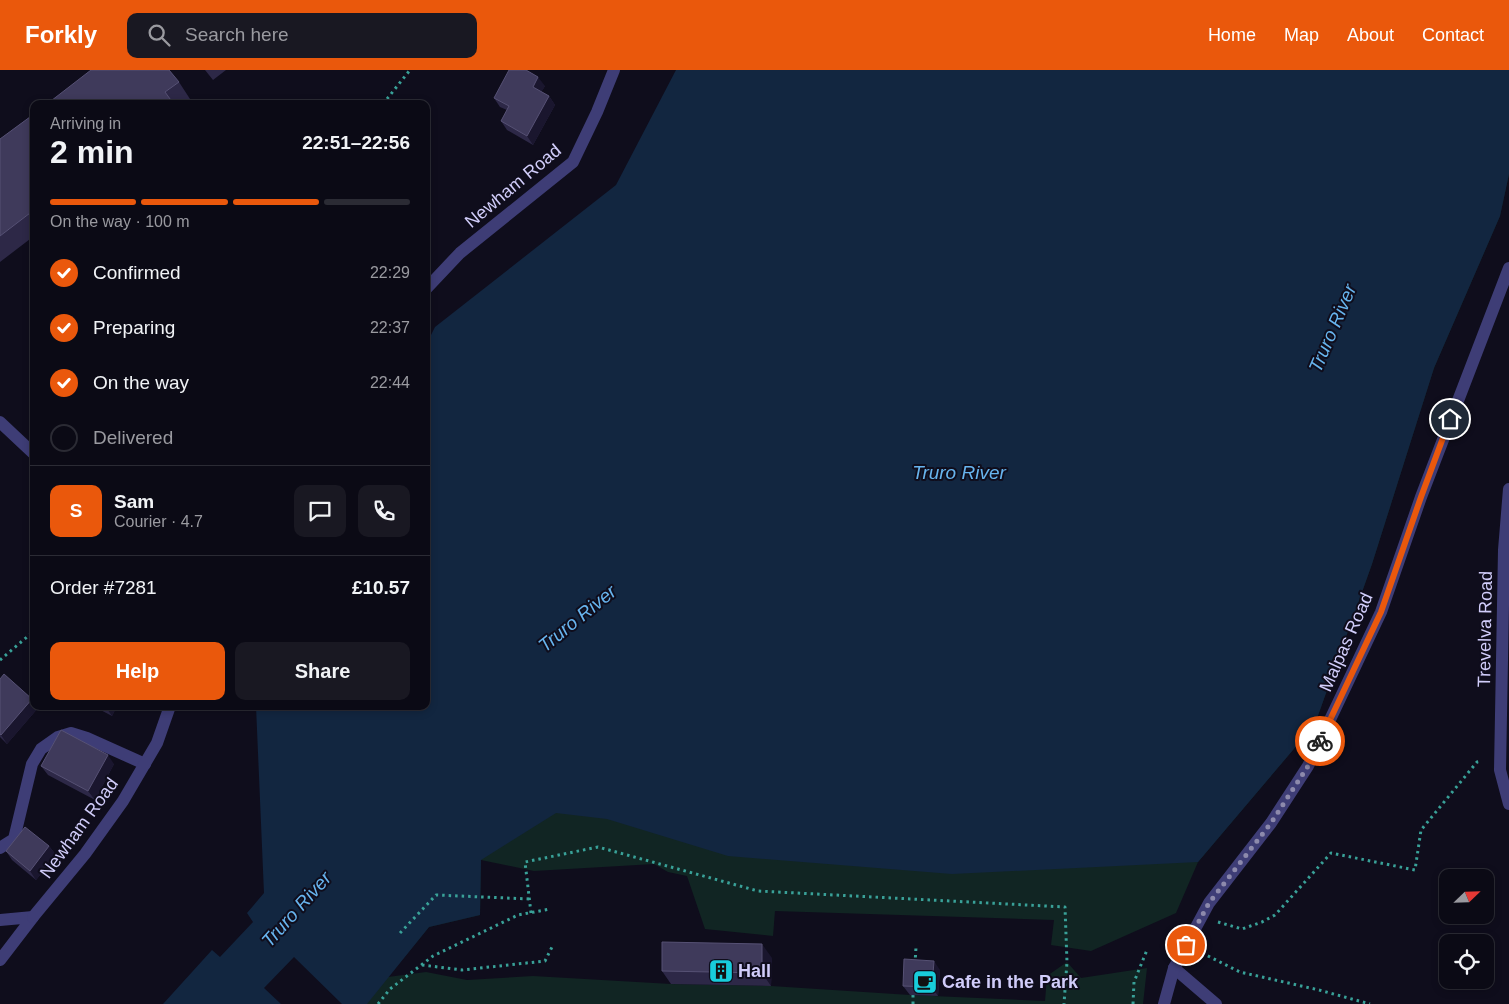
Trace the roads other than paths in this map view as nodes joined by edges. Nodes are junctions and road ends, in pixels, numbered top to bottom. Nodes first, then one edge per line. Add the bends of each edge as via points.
1 (614, 70) edge
2 (1509, 268) edge
3 (430, 285) edge
4 (0, 422) edge
5 (30, 450) edge
6 (1509, 489) edge
7 (169, 710) edge
8 (145, 764) junction
9 (1509, 804) edge
10 (0, 848) edge
11 (34, 917) junction
12 (0, 920) edge
13 (0, 960) edge
14 (1174, 968) junction
15 (1164, 1004) edge
16 (1216, 1004) edge

1 - 3 street, Newham Road via 573,162 460,253
2 - 14 street, Malpas Road via 1421,497 1381,612 1337,706 1308,766 1271,823 1201,916
4 - 5 street
6 - 9 street, Trevelva Road via 1504,550 1500,764
7 - 8 street, Newham Road via 158,743
8 - 10 street via 72,733 58,738 41,749 32,764 14,839
8 - 11 street, Newham Road via 123,801
11 - 12 street
11 - 13 street, Newham Road
14 - 15 street, Malpas Road
14 - 16 street

